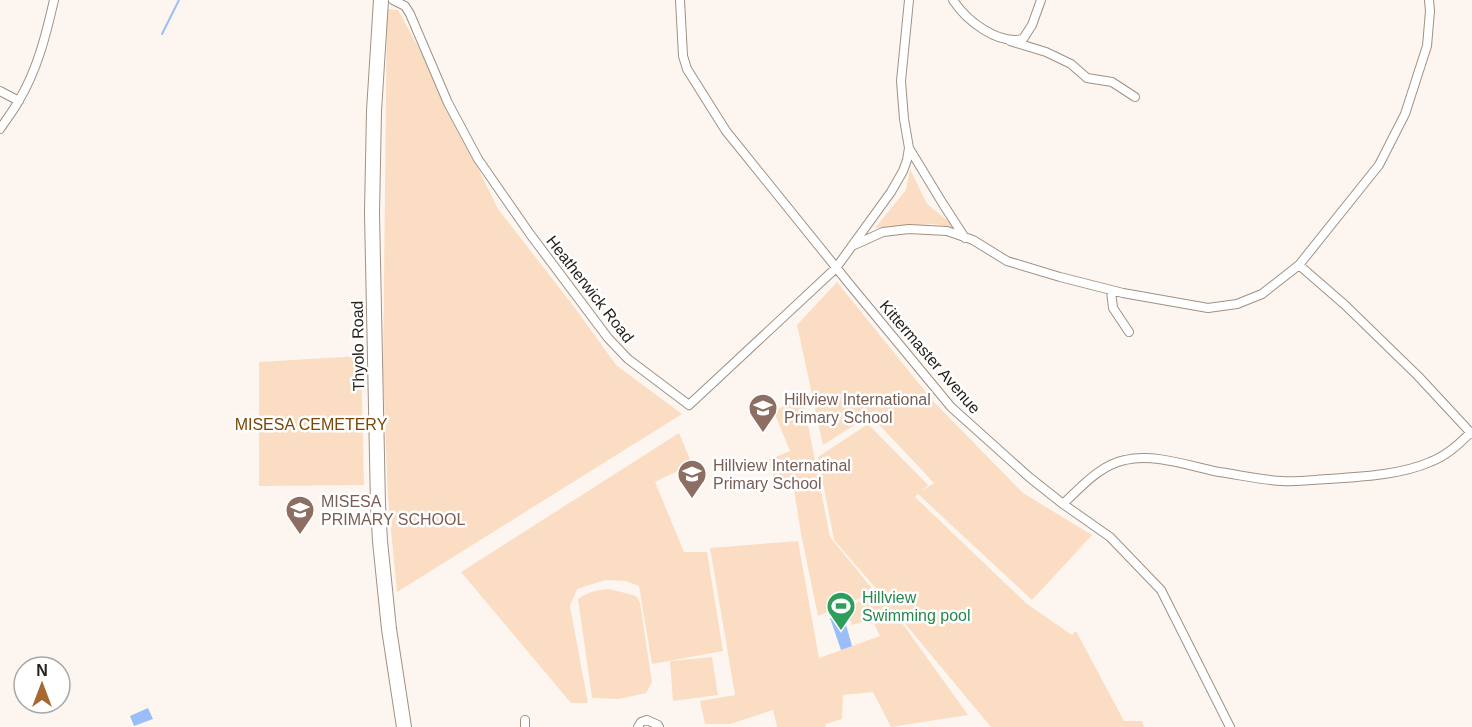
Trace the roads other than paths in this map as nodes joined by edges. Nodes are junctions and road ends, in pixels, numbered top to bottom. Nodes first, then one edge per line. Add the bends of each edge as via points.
1 (54, 0) edge
2 (381, 0) edge
3 (393, 0) edge
4 (680, 0) edge
5 (909, 0) edge
6 (953, 0) edge
7 (1041, 0) edge
8 (1429, 0) edge
9 (1011, 41) junction
10 (0, 91) edge
11 (1135, 97) dead end
12 (19, 101) junction
13 (0, 129) edge
14 (909, 148) junction
15 (965, 238) junction
16 (850, 248) junction
17 (1299, 265) junction
18 (836, 268) junction
19 (1111, 291) junction
20 (1129, 332) dead end
21 (1471, 434) edge
22 (1062, 504) junction
23 (404, 727) edge
24 (638, 727) edge
25 (658, 727) edge
26 (1230, 727) edge

1 - 12 street via 37,61
2 - 23 highway, Thyolo Road via 372,213 378,505 389,629
3 - 18 street, Heatherwick Road via 410,14 448,103 478,159 530,234 608,338 628,359 689,405
4 - 18 street, Kittermaster Avenue via 687,69 726,131
5 - 14 street via 901,81
6 - 9 street via 991,35
7 - 9 street via 1023,39
8 - 17 street via 1427,46 1405,114 1379,165
9 - 11 street via 1046,52 1071,64 1087,78 1112,82
10 - 12 street
12 - 13 street
14 - 15 street
14 - 16 street via 903,171 891,192
15 - 16 street via 947,231 909,229 884,232
15 - 19 street via 1007,261
16 - 18 street
17 - 19 street via 1262,294 1238,304 1208,308
17 - 21 street via 1418,376
18 - 22 street, Kittermaster Avenue via 951,407
19 - 20 street via 1113,308
21 - 22 street via 1430,463 1367,476 1282,481 1171,461 1125,459 1094,475
22 - 26 street, Kittermaster Avenue via 1110,537 1161,590
24 - 25 street via 647,720

